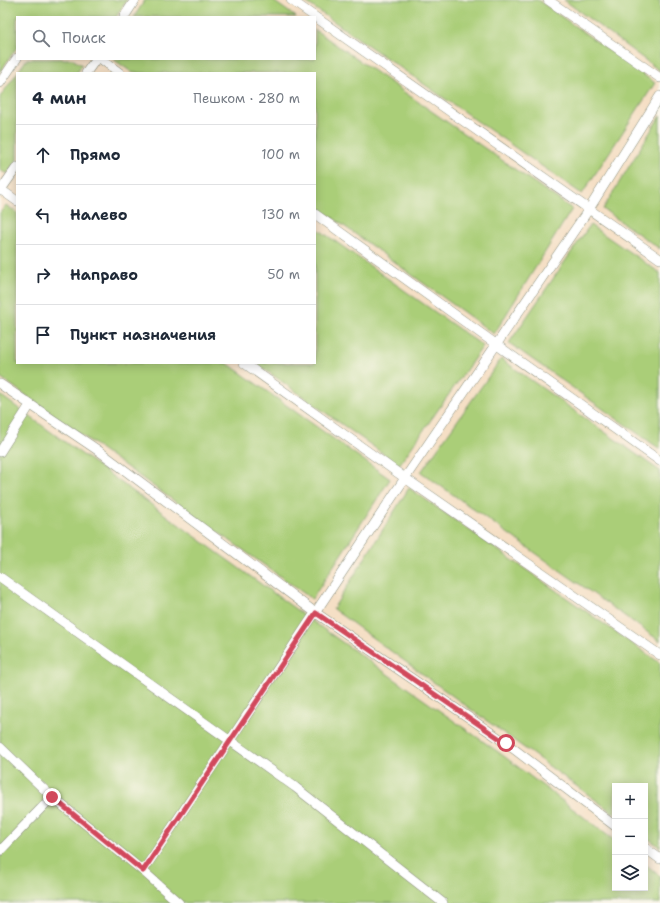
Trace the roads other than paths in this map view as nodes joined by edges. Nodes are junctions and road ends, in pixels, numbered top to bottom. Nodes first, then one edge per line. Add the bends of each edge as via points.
1 (135, 0) edge
2 (291, 0) edge
3 (548, 0) edge
4 (125, 16) edge
5 (314, 16) edge
6 (316, 18) edge
7 (16, 59) edge
8 (95, 60) edge
9 (102, 60) edge
10 (87, 72) edge
11 (119, 72) edge
12 (660, 78) edge
13 (0, 83) edge
14 (660, 96) edge
15 (16, 168) edge
16 (0, 190) edge
17 (16, 200) edge
18 (589, 209) junction
19 (316, 215) edge
20 (660, 259) edge
21 (497, 345) junction
22 (245, 364) edge
23 (0, 384) edge
24 (30, 405) junction
25 (0, 452) edge
26 (660, 461) edge
27 (405, 478) junction
28 (0, 577) edge
29 (316, 613) junction
30 (660, 655) edge
31 (230, 740) junction
32 (0, 747) edge
33 (52, 797) junction
34 (612, 824) edge
35 (648, 850) edge
36 (0, 851) edge
37 (660, 860) edge
38 (143, 871) junction
39 (179, 903) edge
40 (443, 903) edge

1 - 4 lane
2 - 5 lane
3 - 12 lane
6 - 18 lane
7 - 13 lane
8 - 10 lane
9 - 11 lane
14 - 18 lane
15 - 16 lane
16 - 17 lane
18 - 20 lane
18 - 21 lane
19 - 21 lane
21 - 26 lane
21 - 27 lane
22 - 27 lane
23 - 24 lane
24 - 25 lane
24 - 29 lane via 99,451
27 - 29 lane
27 - 30 lane
28 - 31 lane
29 - 31 lane
29 - 34 lane via 506,743
31 - 38 lane
31 - 40 lane via 295,787
32 - 33 lane
33 - 36 lane
33 - 38 lane
35 - 37 lane
38 - 39 lane

